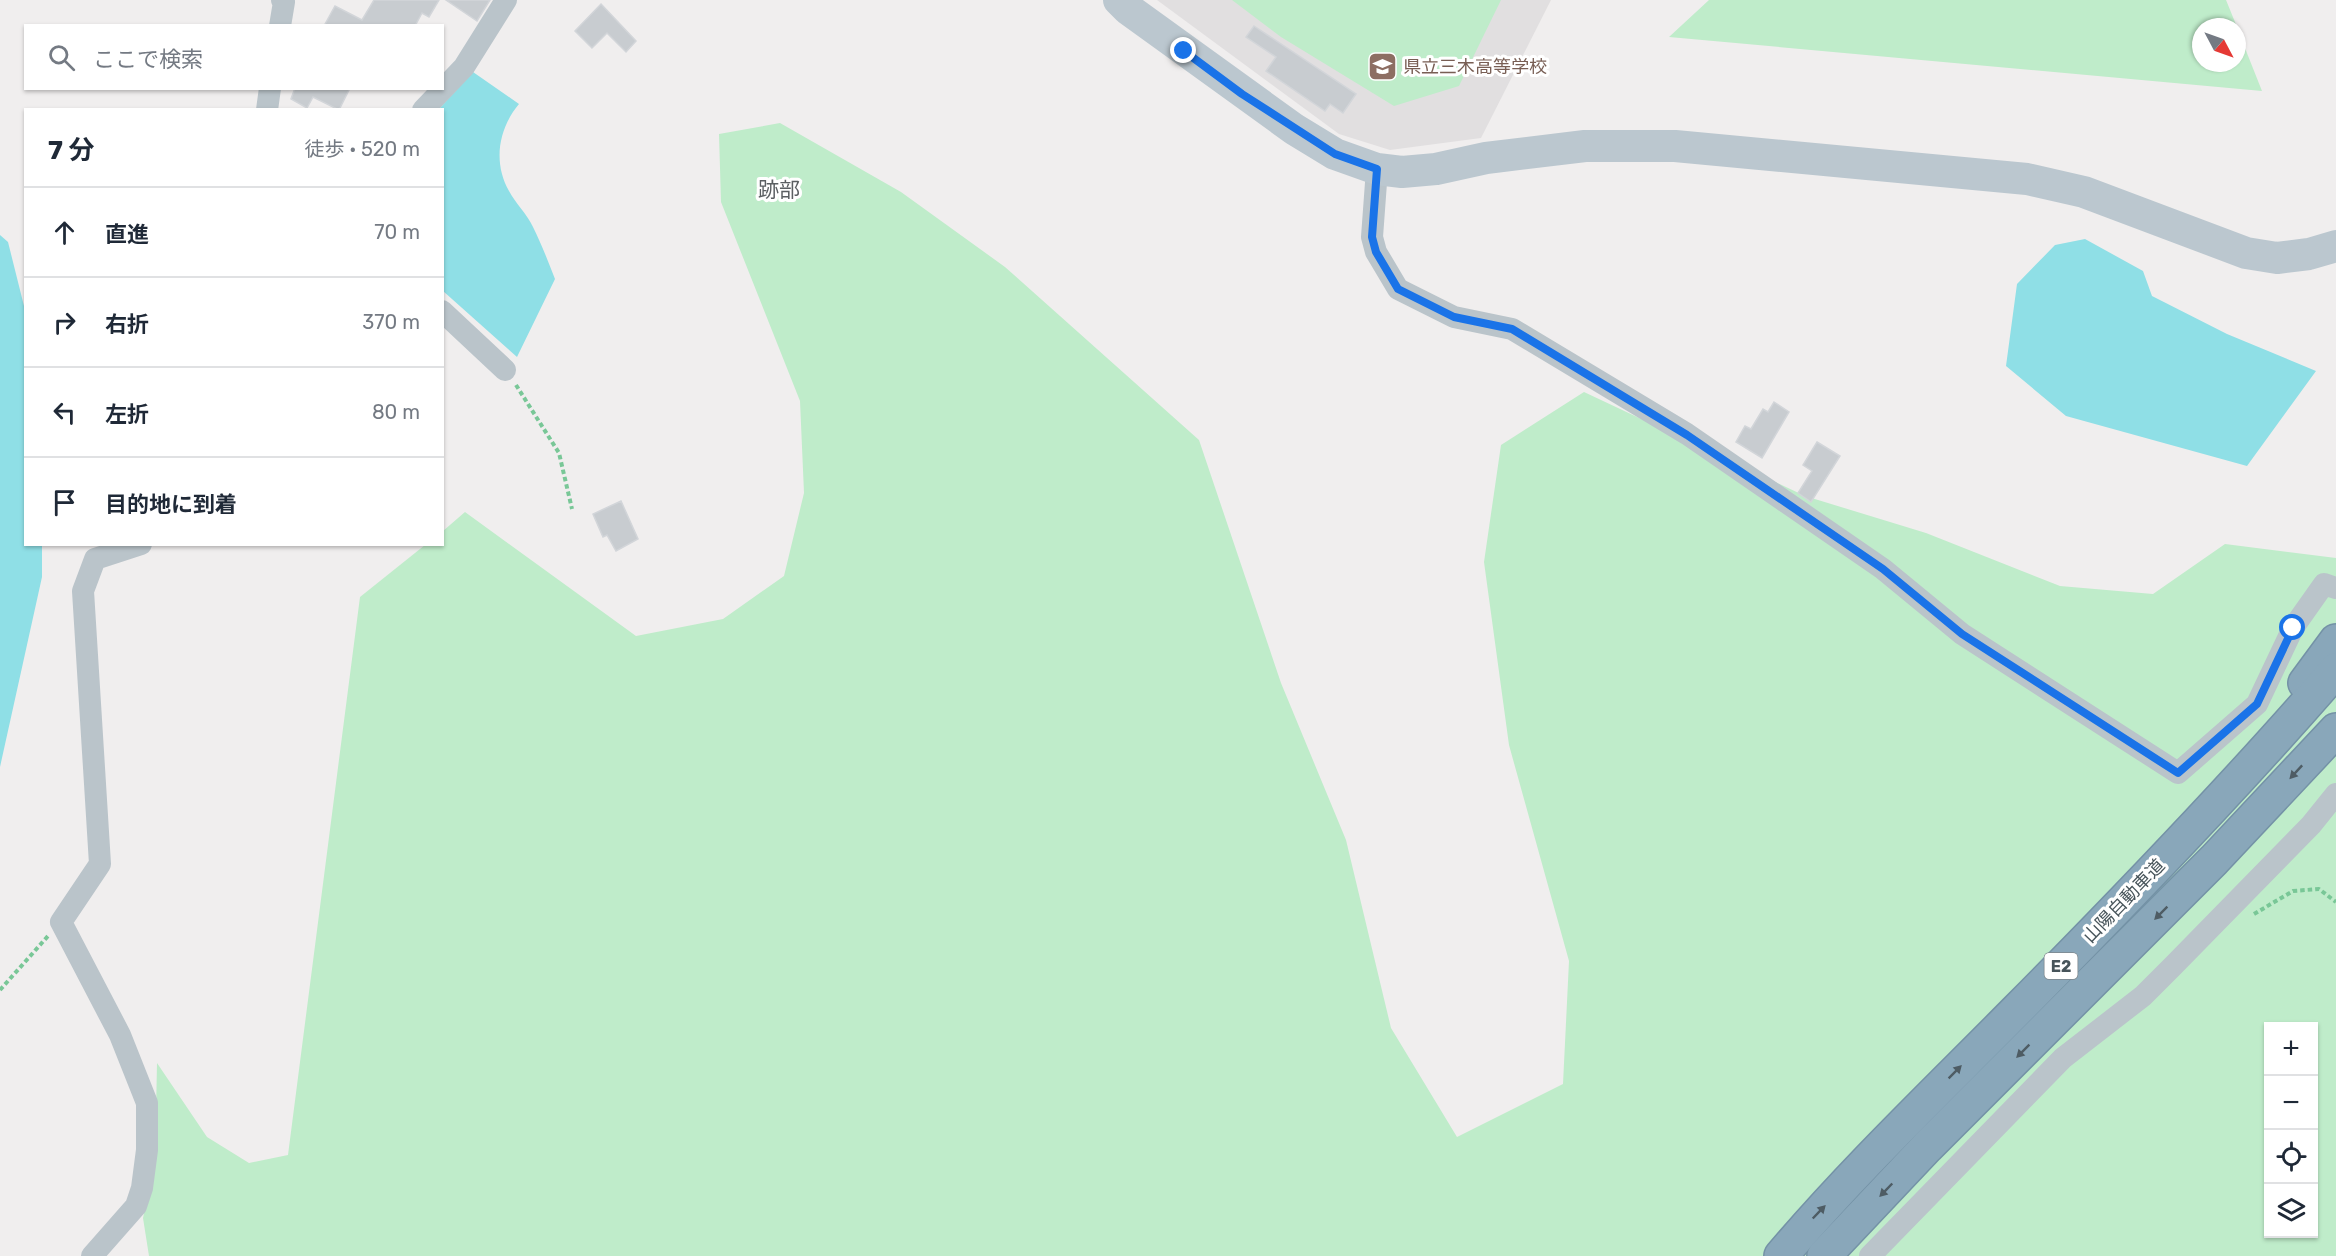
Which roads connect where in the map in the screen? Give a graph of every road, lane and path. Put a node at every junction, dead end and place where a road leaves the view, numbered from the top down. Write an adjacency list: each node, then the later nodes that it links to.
1 (282, 0): 4 (street)
2 (506, 0): 5 (street)
3 (1119, 0): 10 (street)
4 (280, 24)
5 (444, 88)
6 (270, 90): 8 (street)
7 (442, 90): 9 (street)
8 (267, 108)
9 (425, 108)
10 (1377, 169): 11 (street); 16 (street)
11 (2336, 246)
12 (444, 313): 13 (street)
13 (505, 370): 14 (path)
14 (572, 510)
15 (135, 546): 24 (street)
16 (2336, 588)
17 (2336, 641): 21 (highway)
18 (2336, 670): 21 (highway, 山陽自動車道 / E2)
19 (2336, 730): 28 (highway, 山陽自動車道 / E2, one-way to 28)
20 (2336, 794): 29 (street)
21 (2151, 874): 27 (highway, 山陽自動車道 / E2, one-way to 21)
22 (2336, 902): 23 (path)
23 (2244, 920)
24 (61, 922): 25 (path); 26 (street)
25 (0, 990)
26 (92, 1256)
27 (1780, 1256)
28 (1824, 1256)
29 (1870, 1256)

